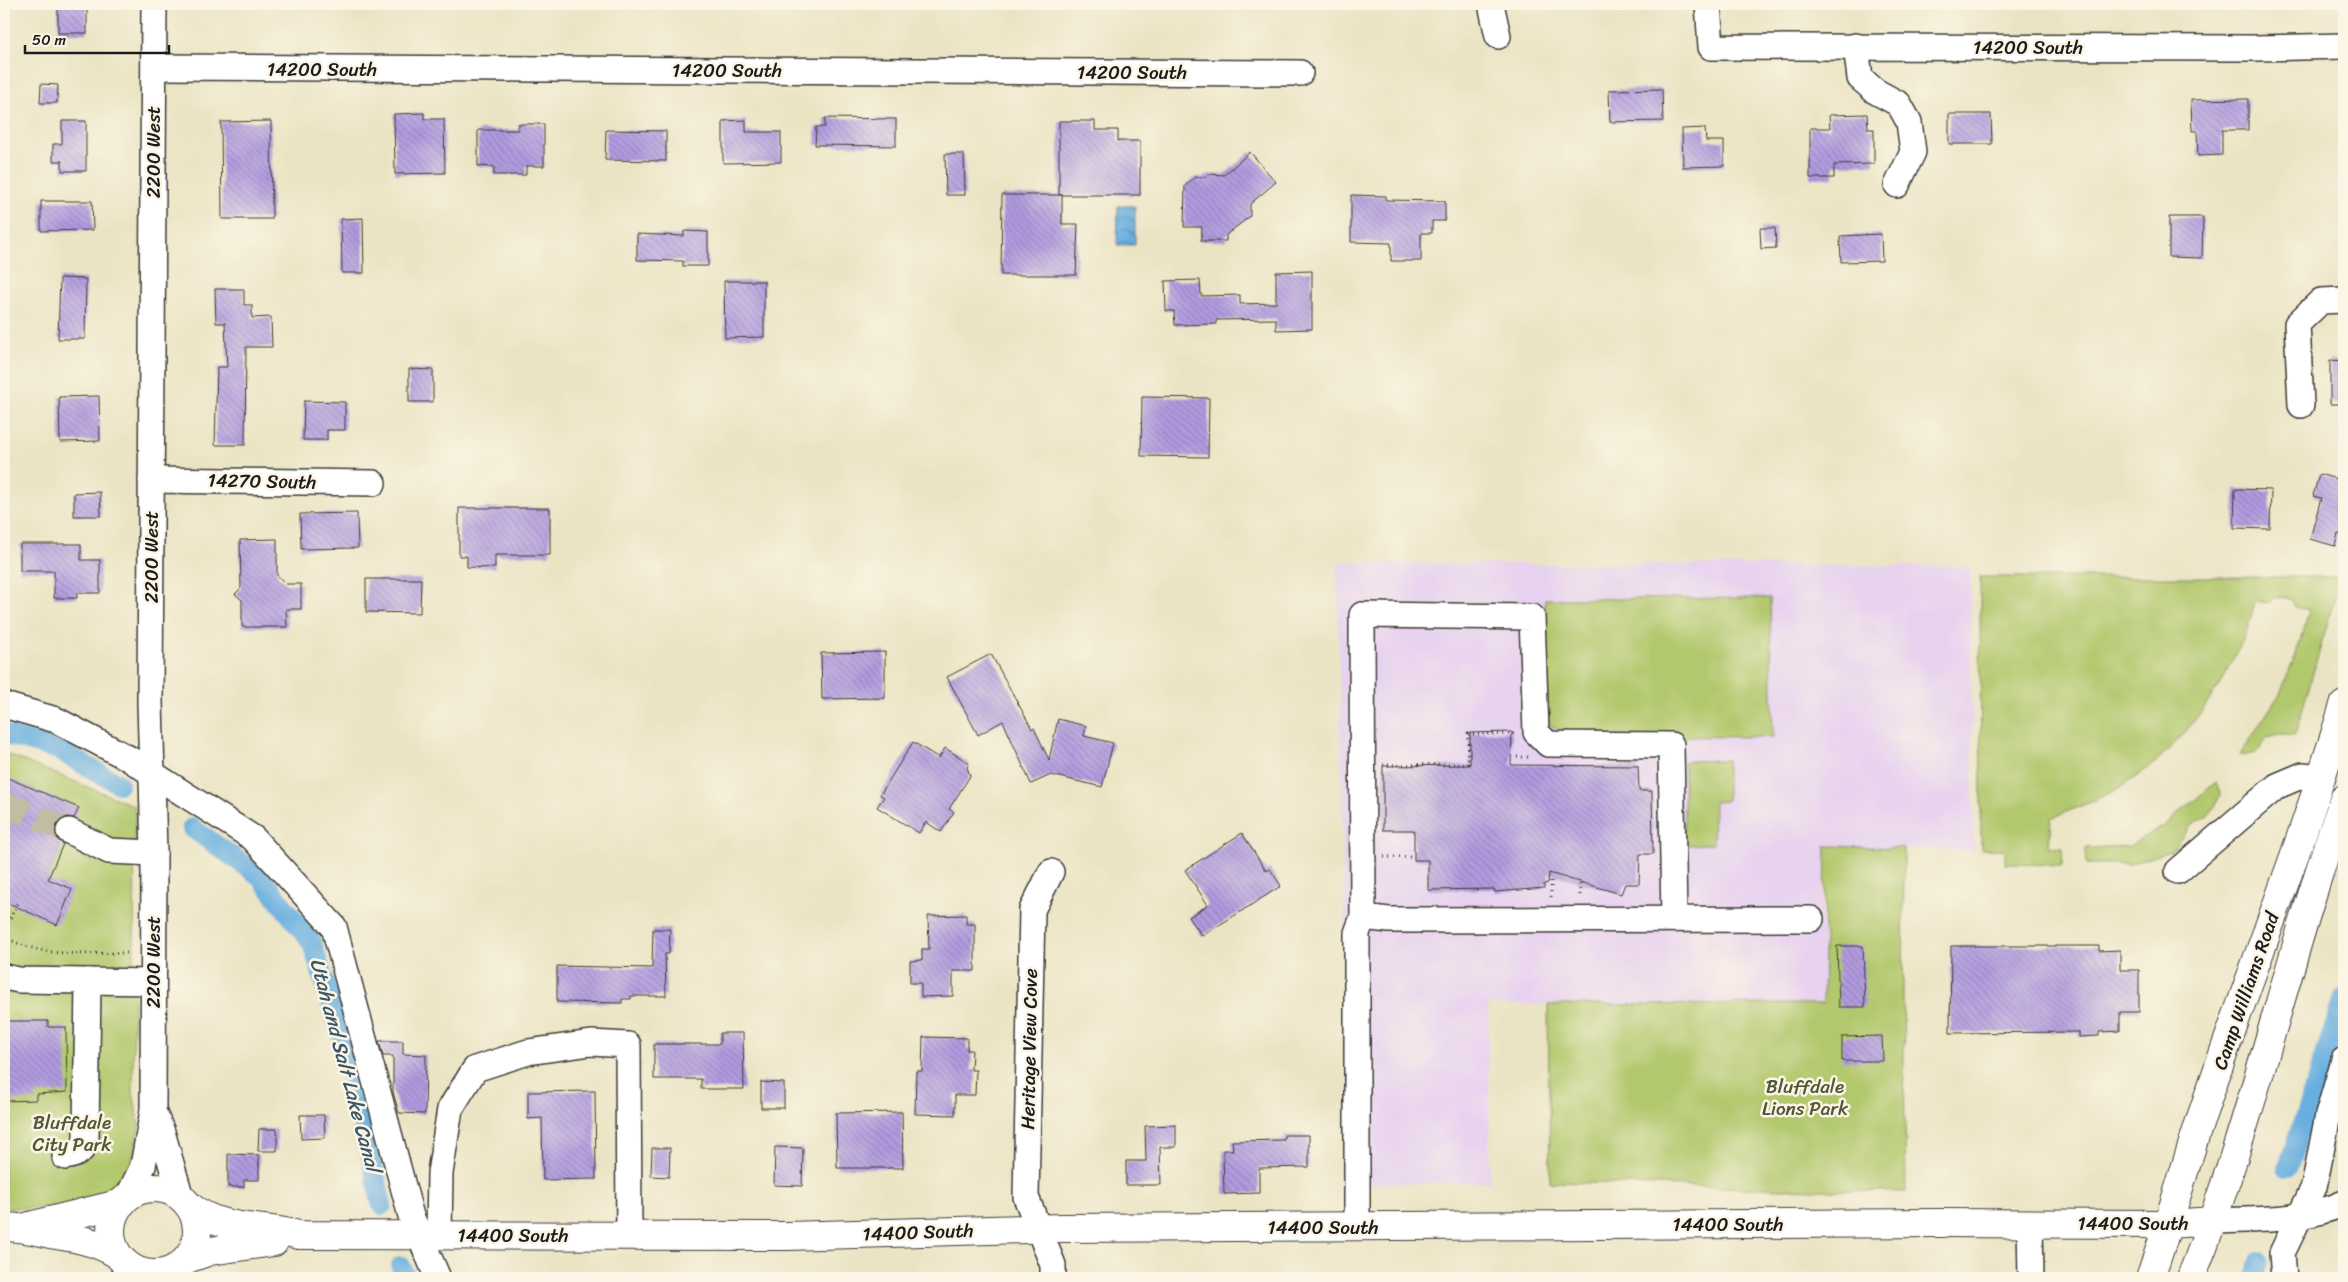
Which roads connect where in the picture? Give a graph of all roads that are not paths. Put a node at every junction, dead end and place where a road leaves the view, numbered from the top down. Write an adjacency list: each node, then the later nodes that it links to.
1 (154, 4): 7 (street, 2200 West)
2 (1491, 4): 4 (street)
3 (1708, 4): 5 (street, 14200 South)
4 (1498, 36)
5 (1856, 46): 6 (street, 14200 South); 9 (street)
6 (2344, 46)
7 (154, 67): 8 (street, 14200 South); 12 (street, 2200 West)
8 (1300, 72)
9 (1897, 185)
10 (2344, 300): 11 (street)
11 (2301, 405)
12 (151, 480): 13 (street, 14270 South); 16 (street, 2200 West)
13 (374, 483)
14 (4, 705): 16 (street)
15 (2344, 705): 17 (main road, Camp Williams Road)
16 (152, 773): 20 (street, 2200 West); 42 (street)
17 (2322, 777): 21 (street); 38 (main road, Camp Williams Road)
18 (2344, 799): 36 (main road, Camp Williams Road)
19 (69, 831): 20 (street)
20 (154, 852): 28 (street, 2200 West)
21 (2178, 871)
22 (1051, 872): 41 (street, Heritage View Cove)
23 (1363, 918): 24 (street); 24 (street); 39 (street)
24 (1674, 919): 25 (street)
25 (1811, 919)
26 (4, 977): 27 (street)
27 (88, 981): 28 (street); 31 (street)
28 (153, 982): 30 (street, 2200 West)
29 (2344, 1060): 35 (street)
30 (153, 1111): 32 (street, 2200 West); 33 (street, 2200 West)
31 (65, 1157)
32 (125, 1200): 33 (main road); 40 (main road); 45 (main road)
33 (185, 1202): 43 (main road, 14400 South); 46 (main road)
34 (2344, 1203): 35 (street, 14400 South)
35 (2300, 1217): 36 (street, 14400 South); 52 (street)
36 (2212, 1222): 38 (main road, 14400 South); 51 (main road, Camp Williams Road)
37 (2030, 1223): 38 (main road, 14400 South); 39 (main road, 14400 South); 49 (street)
38 (2169, 1224): 50 (main road, Camp Williams Road)
39 (1357, 1226): 41 (main road, 14400 South)
40 (14, 1227): 45 (main road)
41 (1039, 1228): 44 (main road, 14400 South); 48 (street, Heritage View Cove)
42 (429, 1234): 43 (main road, 14400 South); 44 (main road, 14400 South); 44 (street); 47 (street)
43 (300, 1235): 46 (main road, 14400 South)
44 (630, 1236)
45 (123, 1265): 46 (main road)
46 (178, 1268)
47 (438, 1278)
48 (1053, 1278)
49 (2031, 1278)
50 (2150, 1278)
51 (2191, 1278)
52 (2284, 1278)

